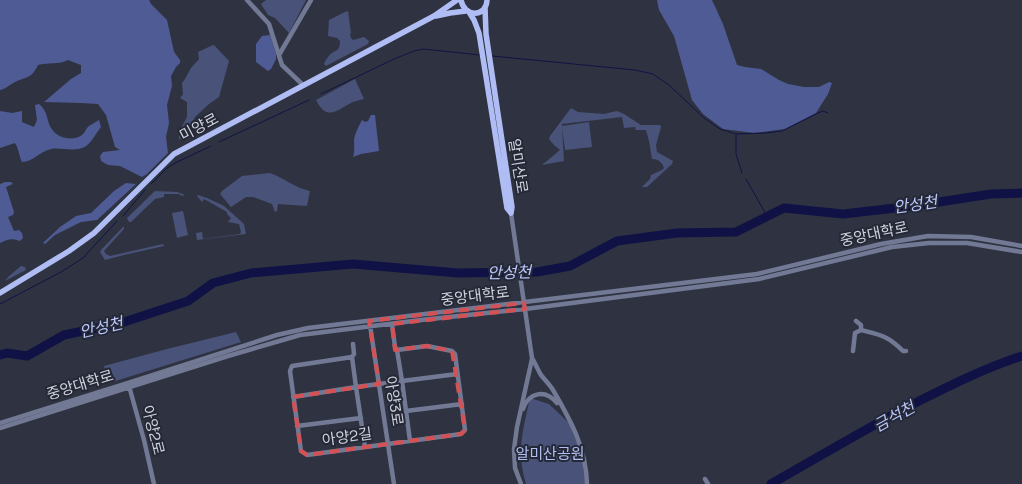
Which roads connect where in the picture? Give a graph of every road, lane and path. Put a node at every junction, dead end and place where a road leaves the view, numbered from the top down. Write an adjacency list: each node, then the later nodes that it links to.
1 (247, 0): 7 (street)
2 (311, 0): 7 (street)
3 (459, 0): 5 (main road, 알미산로); 6 (main road, 미양로)
4 (488, 3): 5 (main road, 미양로); 9 (main road, 알미산로)
5 (468, 12): 6 (main road, 미양로); 9 (main road, 알미산로)
6 (434, 16): 8 (main road, 미양로)
7 (279, 55): 8 (street)
8 (303, 85): 12 (main road, 미양로)
9 (511, 213): 13 (street)
10 (1022, 246): 13 (street, 중앙대학로)
11 (1022, 252): 14 (street, 중앙대학로)
12 (0, 293)
13 (524, 303): 14 (street); 16 (street, 중앙대학로)
14 (525, 310): 17 (street, 중앙대학로); 24 (street)
15 (856, 321): 18 (street)
16 (370, 324): 17 (street, 중앙대학로); 27 (street, 아양3로); 28 (street, 중앙대학로)
17 (392, 324): 20 (street)
18 (861, 330): 21 (street); 22 (street)
19 (353, 344): 23 (street)
20 (397, 350): 25 (street, 아양2길); 26 (street)
21 (854, 351)
22 (906, 351)
23 (352, 357): 29 (street); 30 (street, 아양2길)
24 (532, 358): 34 (street); 37 (street)
25 (457, 374): 26 (street); 31 (street, 아양2길)
26 (402, 381): 27 (street); 32 (street)
27 (379, 384): 29 (street); 40 (street, 아양3로)
28 (129, 385): 35 (street, 중앙대학로); 38 (street, 중앙대학로); 42 (street, 아양2로)
29 (356, 387): 30 (street); 33 (street)
30 (293, 396): 36 (street, 아양2길)
31 (462, 404): 32 (street); 39 (street, 아양2길)
32 (406, 411): 39 (street)
33 (361, 418): 36 (street); 41 (street)
34 (568, 418): 37 (street); 45 (street)
35 (0, 423)
36 (297, 426): 41 (street, 아양2길)
37 (517, 427): 44 (street)
38 (0, 428)
39 (410, 441): 40 (street, 아양2길)
40 (388, 444): 41 (street, 아양2길); 43 (street, 아양3로)
41 (365, 447)
42 (154, 484)
43 (394, 484)
44 (521, 484)
45 (587, 484)

